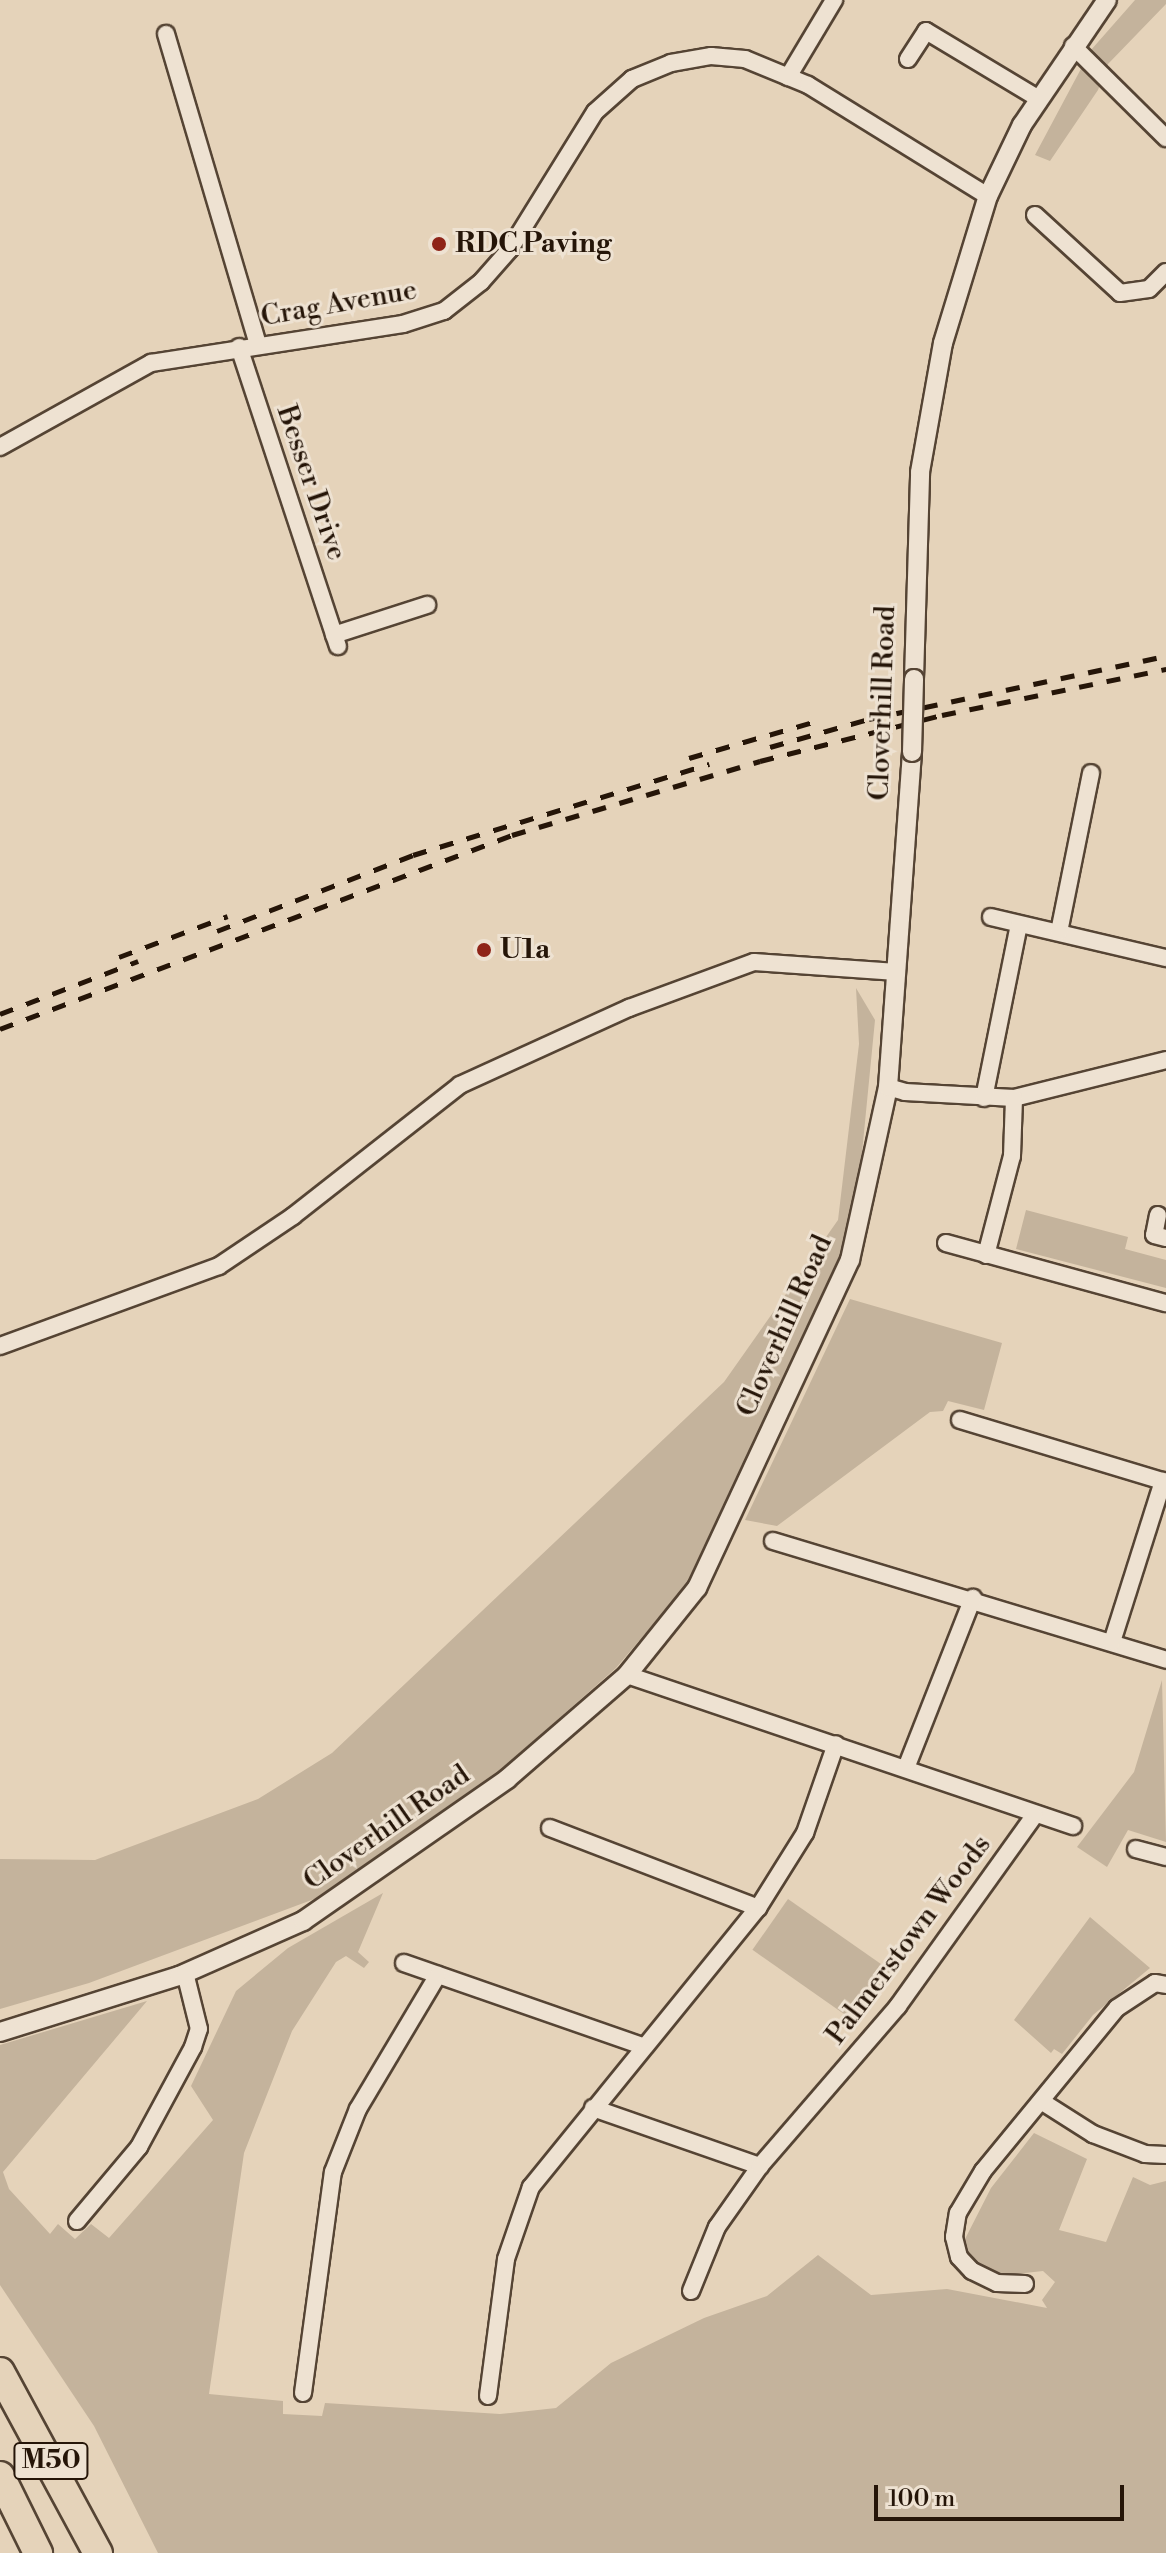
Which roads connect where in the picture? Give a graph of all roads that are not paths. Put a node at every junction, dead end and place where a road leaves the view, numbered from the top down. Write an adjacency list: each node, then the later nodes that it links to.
1 (834, 0): 6 (street)
2 (1107, 0): 4 (street, Cloverhill Road)
3 (166, 34): 12 (street)
4 (1073, 46): 7 (street, Cloverhill Road); 8 (street)
5 (908, 59): 7 (street)
6 (788, 77): 9 (street, Crag Avenue); 12 (street, Crag Avenue)
7 (1039, 99): 9 (street, Cloverhill Road)
8 (1166, 138)
9 (988, 196): 21 (street, Cloverhill Road, bridge)
10 (1035, 215): 11 (street)
11 (1166, 272)
12 (258, 344): 13 (street, Crag Avenue)
13 (239, 347): 14 (street, Crag Avenue); 15 (street, Besser Drive)
14 (0, 447)
15 (427, 605)
16 (1091, 773): 19 (street)
17 (991, 917): 18 (street)
18 (1019, 924): 19 (street); 24 (street)
19 (1059, 932): 20 (street)
20 (1166, 958)
21 (897, 972): 23 (street, Cloverhill Road); 31 (street)
22 (1166, 1060): 25 (street)
23 (888, 1087): 24 (street); 38 (street, Cloverhill Road)
24 (984, 1098): 25 (street)
25 (1014, 1098): 29 (street)
26 (1158, 1215): 27 (street)
27 (1166, 1238)
28 (946, 1243): 29 (street)
29 (986, 1255): 30 (street)
30 (1166, 1303)
31 (0, 1346)
32 (960, 1420): 33 (street)
33 (1165, 1481): 36 (street)
34 (773, 1541): 35 (street)
35 (973, 1598): 36 (street); 40 (street)
36 (1112, 1642): 37 (street)
37 (1166, 1660)
38 (627, 1675): 39 (street, Palmerstown Woods); 48 (street, Cloverhill Road)
39 (836, 1744): 40 (street, Palmerstown Woods); 46 (street)
40 (906, 1768): 41 (street, Palmerstown Woods)
41 (1034, 1816): 42 (street, Palmerstown Woods); 56 (street, Palmerstown Woods)
42 (1073, 1826)
43 (550, 1828): 46 (street)
44 (1136, 1849): 45 (street)
45 (1166, 1857)
46 (758, 1908): 52 (street)
47 (404, 1963): 49 (street)
48 (185, 1973): 51 (street, Cloverhill Road); 57 (street)
49 (438, 1975): 52 (street); 61 (street)
50 (1166, 1985): 53 (street)
51 (0, 2032)
52 (642, 2046): 54 (street)
53 (1041, 2101): 55 (street); 58 (street)
54 (593, 2108): 56 (street); 62 (street)
55 (1166, 2155)
56 (760, 2166): 59 (street, Palmerstown Woods)
57 (77, 2221)
58 (1025, 2284)
59 (691, 2291)
60 (0, 2372): 65 (highway, M50)
61 (303, 2393)
62 (488, 2396)
63 (0, 2476): 64 (highway, M50)
64 (38, 2553)
65 (98, 2553)

